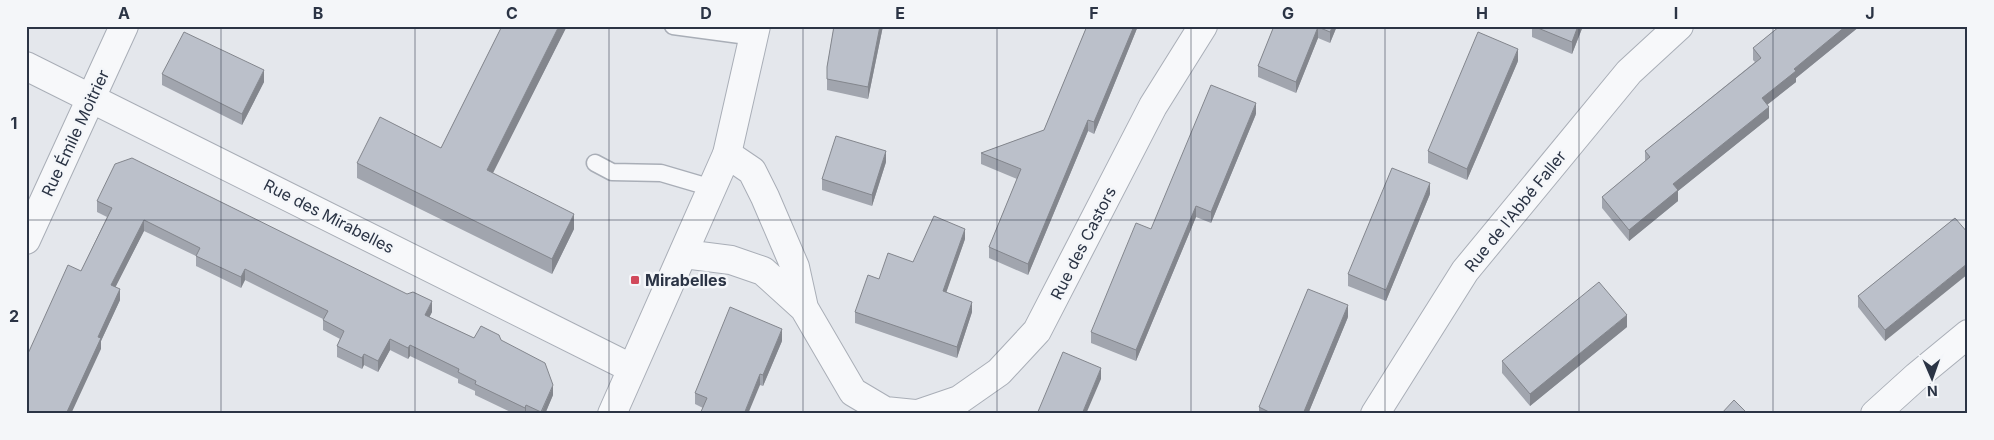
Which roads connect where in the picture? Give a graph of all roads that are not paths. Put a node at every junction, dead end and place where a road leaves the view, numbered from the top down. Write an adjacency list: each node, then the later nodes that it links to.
1 (124, 26): 7 (street, Rue Émile Moitrier)
2 (673, 26): 5 (lane)
3 (1202, 26): 17 (street, Rue des Castors)
4 (1679, 26): 18 (street, Rue de l'Abbé Faller)
5 (755, 32): 8 (street)
6 (26, 66): 7 (street, Rue des Mirabelles)
7 (91, 97): 11 (street, Rue Émile Moitrier); 15 (street, Rue des Mirabelles)
8 (726, 154): 10 (street); 13 (street, Rue des Castors)
9 (595, 163): 10 (lane)
10 (712, 188): 12 (street)
11 (26, 240)
12 (684, 254): 13 (street, Rue des Castors); 15 (street)
13 (804, 308): 17 (street, Rue des Castors)
14 (1968, 334): 19 (street)
15 (631, 368): 16 (street)
16 (612, 414)
17 (917, 414)
18 (1375, 414)
19 (1875, 414)

